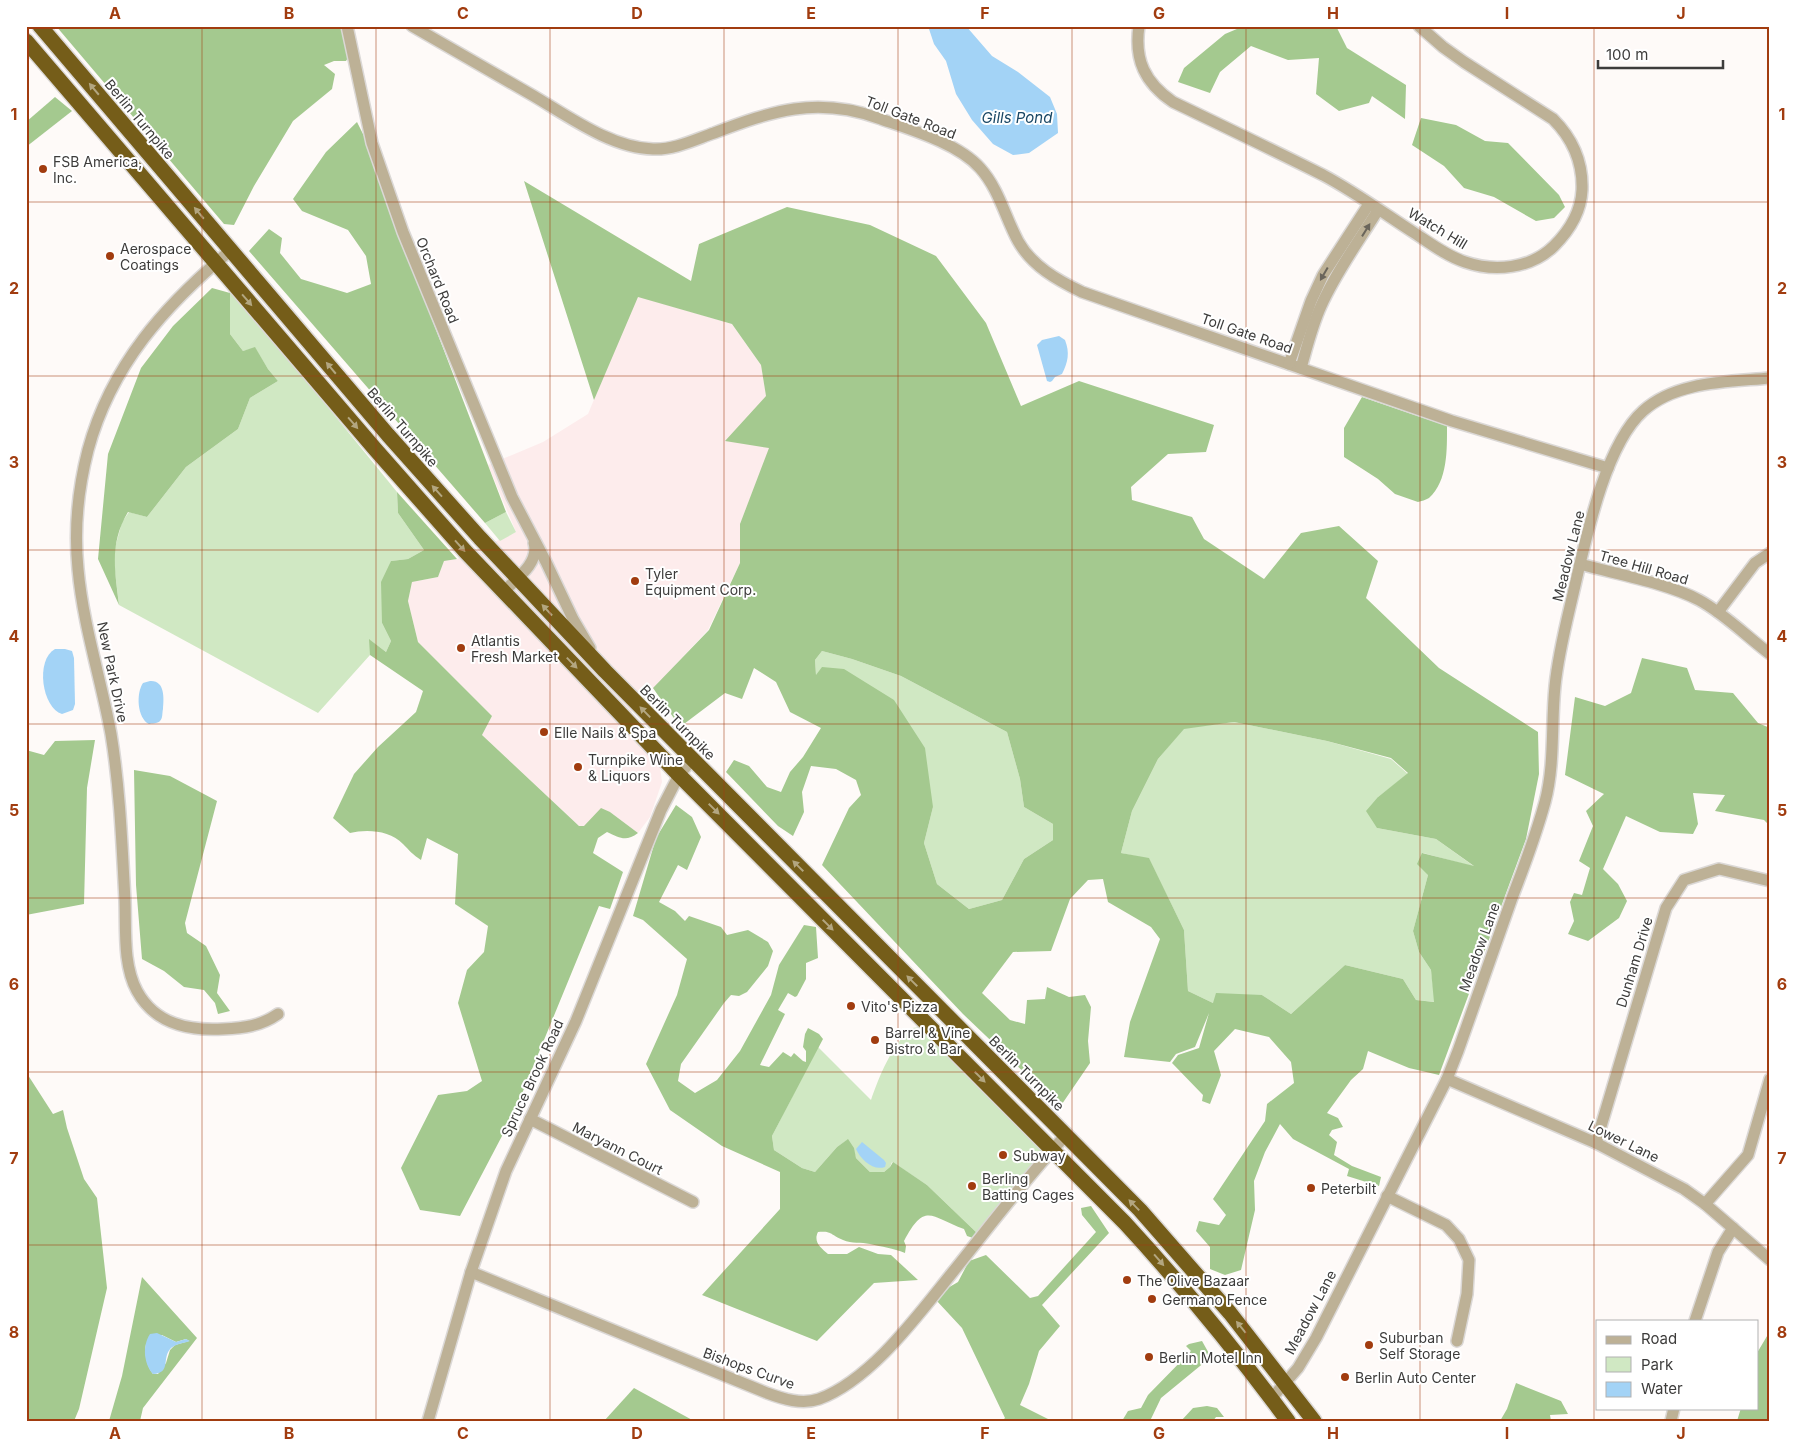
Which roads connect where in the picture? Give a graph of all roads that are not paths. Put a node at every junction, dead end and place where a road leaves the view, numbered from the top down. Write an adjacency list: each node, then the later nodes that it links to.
1 (40, 26): 8 (highway, Berlin Turnpike, one-way to 1)
2 (346, 26): 15 (street, Orchard Road)
3 (412, 26): 11 (street, Toll Gate Road)
4 (1139, 26): 7 (street, Watch Hill)
5 (1419, 26): 7 (street, Watch Hill)
6 (26, 41): 9 (highway)
7 (1374, 206): 10 (street)
8 (231, 250): 9 (street, New Park Drive); 18 (highway, Berlin Turnpike, one-way to 8)
9 (216, 263): 19 (highway, one-way to 19); 26 (street, New Park Drive)
10 (1306, 331): 11 (street); 12 (street)
11 (1289, 364): 12 (street, Toll Gate Road)
12 (1301, 368): 14 (street, Toll Gate Road)
13 (1770, 378): 14 (street, Meadow Lane)
14 (1608, 468): 17 (street, Meadow Lane)
15 (530, 535): 18 (street, Orchard Road); 22 (street, Orchard Road)
16 (1770, 553): 20 (street)
17 (1580, 564): 20 (street, Tree Hill Road); 27 (street, Meadow Lane)
18 (517, 578): 19 (street, Orchard Road); 22 (highway, Berlin Turnpike, one-way to 18)
19 (503, 592): 24 (highway, one-way to 24)
20 (1718, 612): 21 (street, Tree Hill Road)
21 (1770, 654)
22 (605, 671): 23 (highway, Berlin Turnpike, one-way to 22)
23 (692, 760): 24 (street, Spruce Brook Road); 30 (highway, Berlin Turnpike, one-way to 23)
24 (679, 775): 29 (street, Spruce Brook Road); 32 (highway, one-way to 32)
25 (1770, 881): 31 (street, Dunham Drive)
26 (278, 1014)
27 (1447, 1079): 31 (street, Lower Lane); 33 (street, Meadow Lane)
28 (1770, 1079): 35 (street)
29 (530, 1120): 34 (street, Maryann Court); 38 (street, Spruce Brook Road)
30 (1066, 1135): 32 (street, Bishops Curve); 41 (highway, Berlin Turnpike, one-way to 30)
31 (1596, 1143): 35 (street, Lower Lane)
32 (1052, 1150): 38 (street, Bishops Curve); 42 (highway, one-way to 42)
33 (1387, 1196): 40 (street); 41 (street, Meadow Lane)
34 (693, 1202)
35 (1706, 1204): 36 (street, Lower Lane)
36 (1734, 1228): 37 (street, Lower Lane); 39 (street)
37 (1770, 1260)
38 (471, 1272): 43 (street, Spruce Brook Road)
39 (1695, 1320)
40 (1458, 1340)
41 (1285, 1383): 42 (street, Meadow Lane); 45 (highway, Berlin Turnpike)
42 (1271, 1399): 44 (highway)
43 (428, 1421)
44 (1288, 1421)
45 (1314, 1421)

